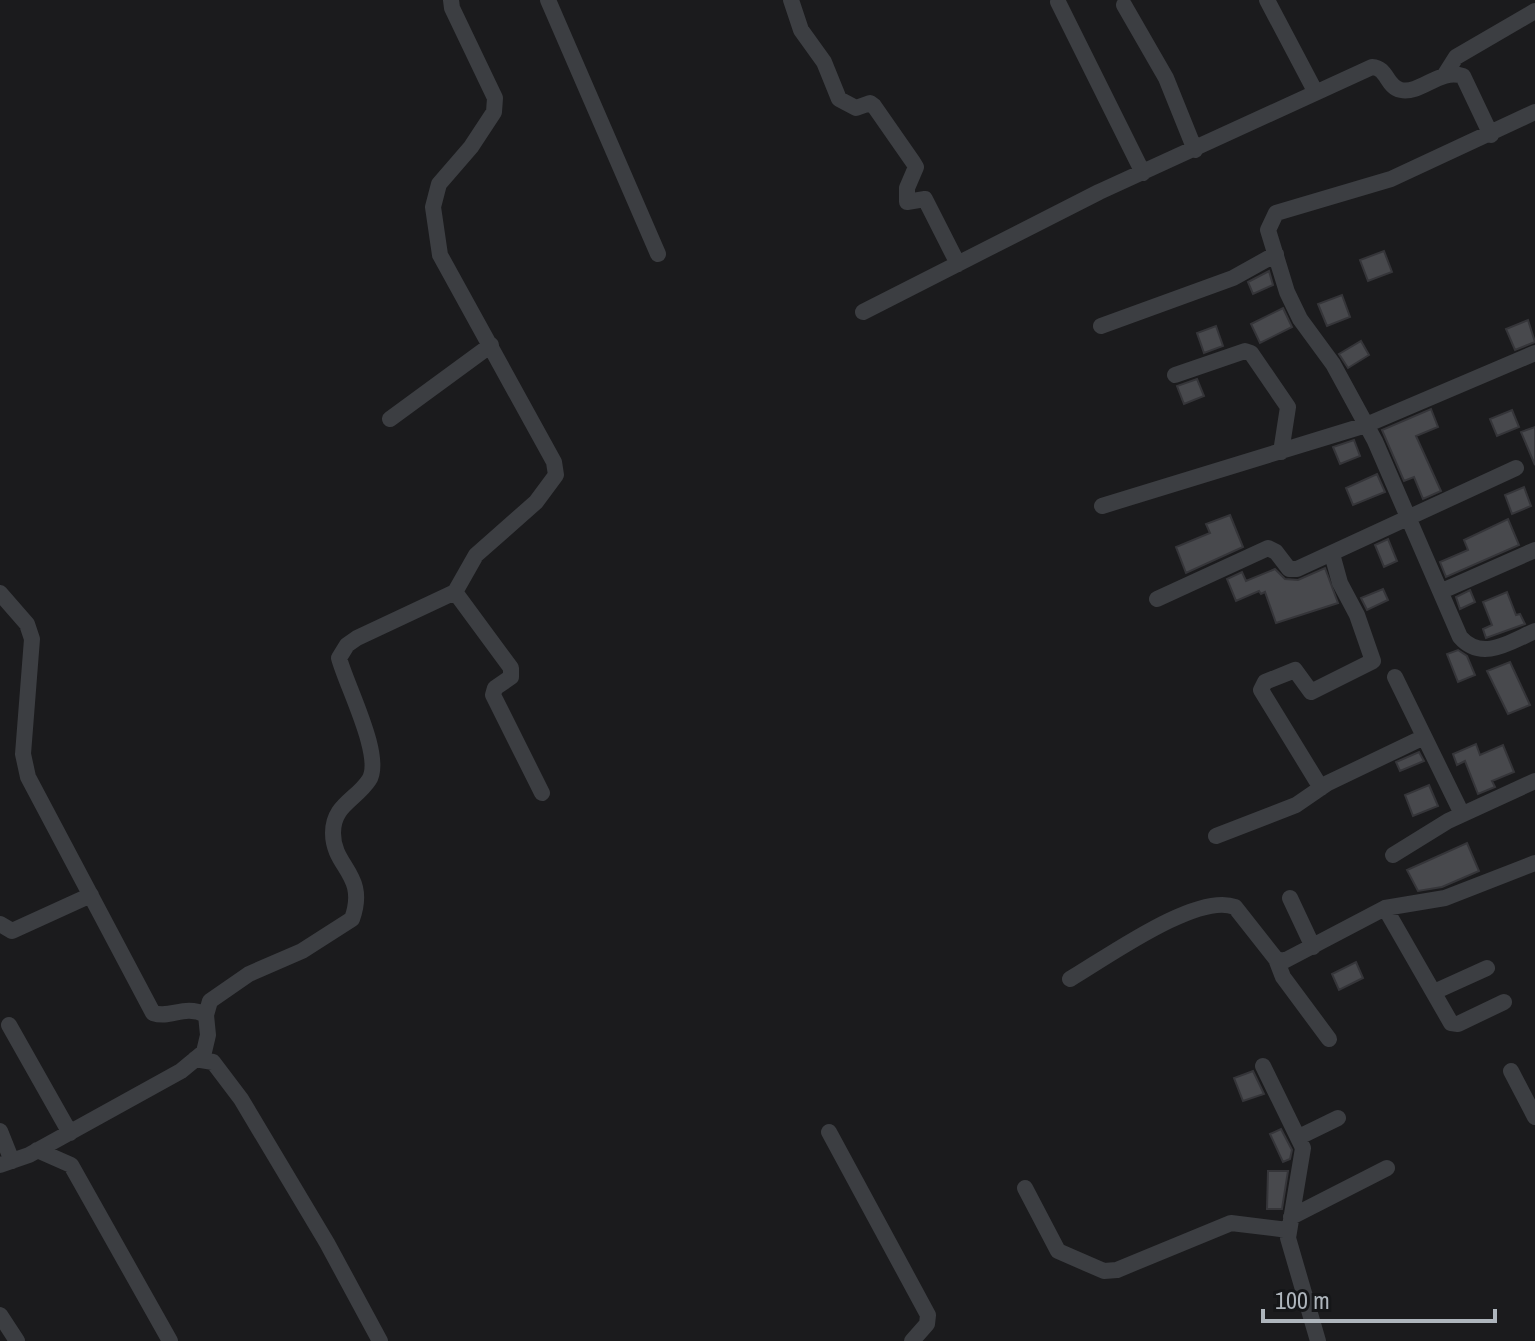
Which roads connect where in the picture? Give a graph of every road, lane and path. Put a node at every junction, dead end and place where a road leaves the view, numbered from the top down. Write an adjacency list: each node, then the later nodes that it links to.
1 (451, 0): 19 (street)
2 (548, 0): 14 (street)
3 (791, 0): 16 (street)
4 (1267, 0): 9 (street)
5 (1058, 2): 13 (street)
6 (1124, 5): 12 (street)
7 (1535, 11): 8 (street)
8 (1444, 76): 9 (street); 11 (street)
9 (1315, 91): 12 (street)
10 (1535, 112): 11 (street)
11 (1491, 135): 15 (street)
12 (1195, 150): 13 (street)
13 (1143, 173): 16 (street)
14 (658, 254)
15 (1276, 254): 18 (street); 23 (street)
16 (958, 264): 17 (street)
17 (863, 312)
18 (1101, 326)
19 (491, 345): 22 (street); 31 (street)
20 (1535, 353): 23 (street)
21 (1175, 375): 24 (street)
22 (390, 419)
23 (1366, 425): 24 (street); 27 (street)
24 (1281, 452): 26 (street)
25 (1516, 468): 27 (street)
26 (1102, 506)
27 (1410, 519): 29 (street); 30 (street)
28 (1535, 550): 30 (street)
29 (1332, 554): 33 (street); 38 (street)
30 (1442, 591): 34 (street)
31 (455, 592): 39 (street); 54 (street)
32 (0, 593): 44 (street)
33 (1157, 599)
34 (1535, 631)
35 (1395, 677): 36 (street)
36 (1424, 737): 38 (street); 40 (street)
37 (1535, 781): 40 (street)
38 (1321, 788): 41 (street)
39 (542, 793)
40 (1462, 814): 42 (street)
41 (1216, 836)
42 (1393, 855)
43 (1535, 863): 46 (street)
44 (91, 895): 47 (street); 54 (street)
45 (1290, 898): 48 (street)
46 (1385, 908): 48 (street); 52 (street)
47 (0, 924)
48 (1313, 947): 49 (street)
49 (1276, 959): 51 (street); 56 (street)
50 (1487, 968): 52 (street)
51 (1070, 979)
52 (1434, 992): 53 (street)
53 (1504, 1002)
54 (206, 1015): 57 (street)
55 (9, 1025): 64 (street)
56 (1329, 1039)
57 (195, 1059): 64 (street); 74 (street)
58 (1263, 1066): 65 (street)
59 (1511, 1071): 60 (street)
60 (1535, 1117)
61 (1338, 1118): 65 (street)
62 (0, 1131): 67 (street)
63 (829, 1132): 75 (street)
64 (70, 1133): 66 (street)
65 (1299, 1137): 70 (street)
66 (37, 1150): 67 (street); 73 (street)
67 (6, 1163)
68 (1387, 1168): 70 (street)
69 (1025, 1188): 70 (street)
70 (1290, 1223): 76 (street)
71 (0, 1315): 72 (street)
72 (17, 1341)
73 (169, 1341)
74 (380, 1341)
75 (912, 1341)
76 (1318, 1341)

